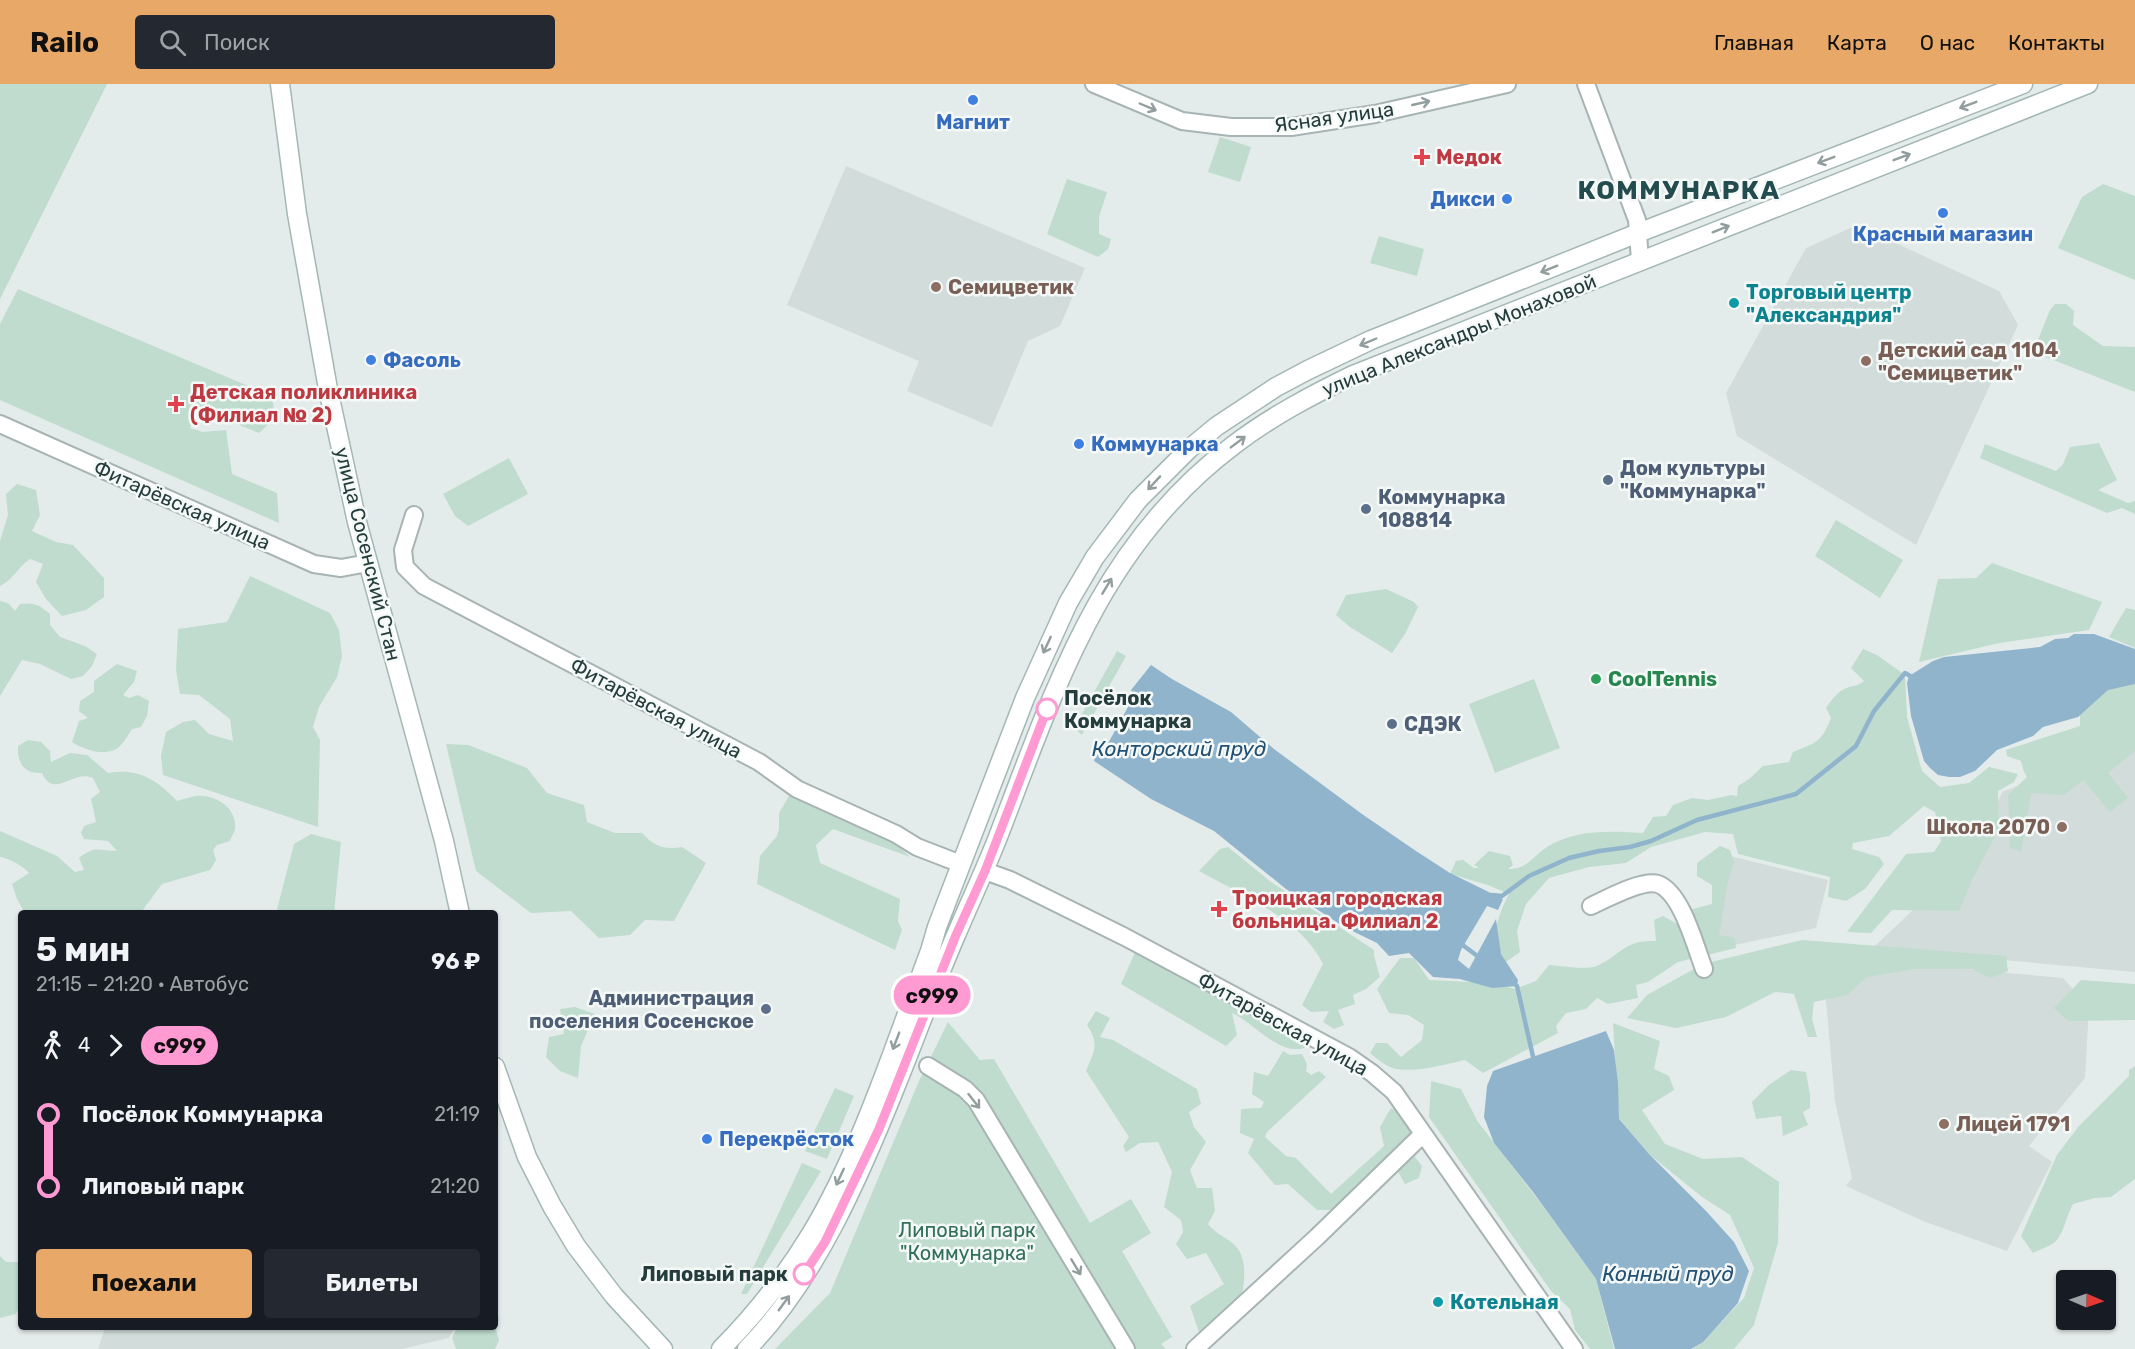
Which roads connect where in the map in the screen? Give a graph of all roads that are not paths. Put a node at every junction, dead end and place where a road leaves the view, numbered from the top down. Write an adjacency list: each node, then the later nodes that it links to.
1 (280, 84): 11 (main road, улица Сосенский Стан)
2 (1094, 84): 3 (street, Ясная улица, one-way to 3)
3 (1507, 84)
4 (1586, 84): 7 (street)
5 (2023, 84): 7 (main road, улица Александры Монаховой, one-way to 7)
6 (2088, 84): 8 (main road, улица Александры Монаховой, one-way to 6)
7 (1638, 233): 8 (street); 12 (main road, улица Александры Монаховой, one-way to 12)
8 (1640, 260): 13 (main road, улица Александры Монаховой, one-way to 8)
9 (0, 424): 11 (street, Фитарёвская улица)
10 (414, 514): 12 (street, Фитарёвская улица)
11 (368, 563): 15 (main road, улица Сосенский Стан)
12 (961, 864): 21 (main road, улица Александры Монаховой, one-way to 21)
13 (985, 871): 19 (street, Фитарёвская улица); 22 (main road, улица Александры Монаховой, one-way to 13)
14 (1591, 906): 16 (street)
15 (459, 910)
16 (1704, 969)
17 (928, 1066): 23 (street, one-way to 23)
18 (498, 1075): 20 (main road)
19 (1423, 1134): 24 (street); 25 (street, Фитарёвская улица)
20 (663, 1349)
21 (721, 1349)
22 (747, 1349)
23 (1126, 1349)
24 (1195, 1349)
25 (1574, 1349)

